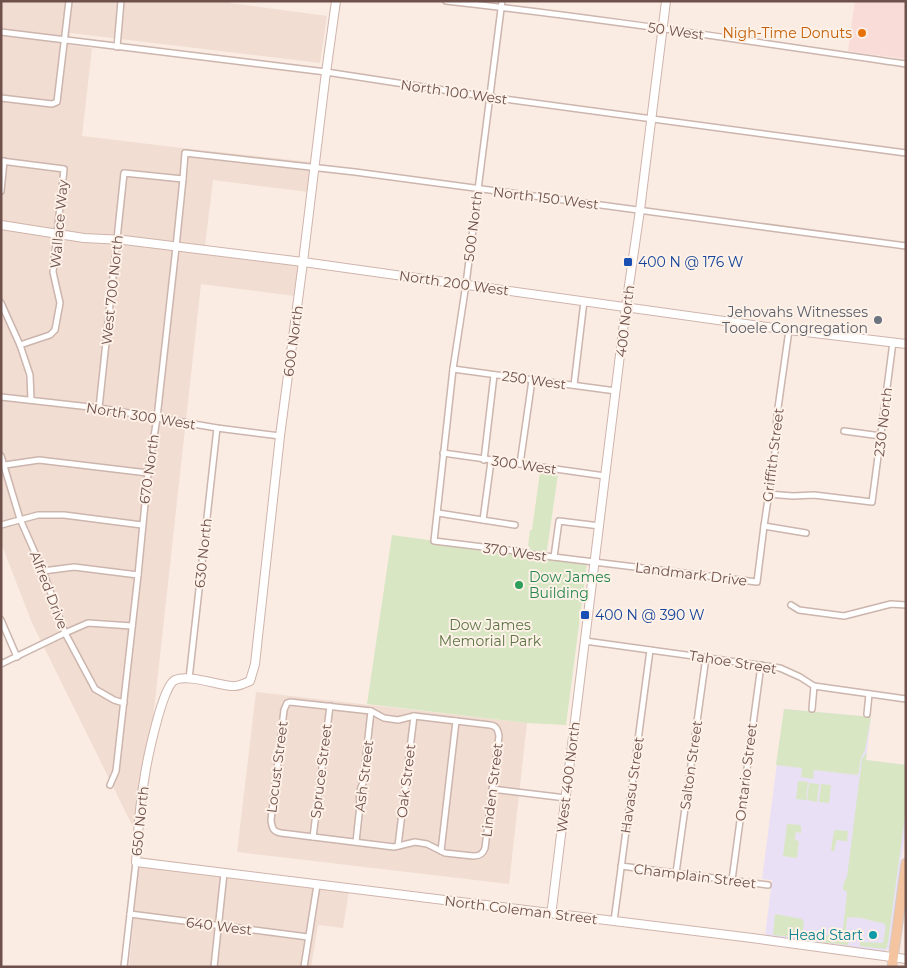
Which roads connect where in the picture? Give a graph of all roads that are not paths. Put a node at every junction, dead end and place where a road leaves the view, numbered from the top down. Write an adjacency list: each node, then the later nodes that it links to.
1 (69, 1): 9 (street)
2 (120, 1): 10 (street)
3 (336, 1): 12 (street, 600 North)
4 (446, 1): 6 (street, 50 West)
5 (666, 1): 7 (street, 400 North)
6 (502, 4): 7 (street, 50 West); 13 (street, 500 North)
7 (663, 29): 11 (street, 50 West); 15 (street, 400 North)
8 (1, 32): 9 (street, North 100 West)
9 (64, 41): 10 (street, North 100 West); 14 (street)
10 (116, 47): 12 (street, North 100 West)
11 (906, 64)
12 (326, 72): 13 (street, North 100 West); 19 (street, 600 North)
13 (489, 97): 15 (street, North 100 West); 21 (street, 500 North)
14 (1, 98)
15 (652, 119): 17 (street, North 100 West); 23 (street, 400 North)
16 (185, 153): 19 (street, North 150 West); 20 (street, 670 North)
17 (906, 153)
18 (3, 161): 22 (street); 25 (street, Wallace Way)
19 (314, 168): 21 (street, North 150 West); 29 (street, 600 North)
20 (184, 179): 26 (street, West 700 North); 27 (street, 670 North)
21 (477, 189): 23 (street, North 150 West); 30 (street, 500 North)
22 (1, 191)
23 (640, 210): 28 (street, North 150 West); 33 (street, 400 North)
24 (1, 225): 25 (street, North 200 West)
25 (57, 233): 26 (street, North 200 West); 37 (street, Wallace Way)
26 (118, 240): 27 (street, North 200 West); 45 (street, West 700 North)
27 (176, 246): 29 (street, North 200 West); 46 (street, 670 North)
28 (906, 246)
29 (303, 262): 30 (street, North 200 West); 49 (street, 600 North)
30 (466, 284): 31 (street, North 200 West); 38 (street, 500 North)
31 (584, 301): 33 (street, North 200 West); 41 (street)
32 (1, 303): 37 (street)
33 (626, 306): 34 (street, North 200 West); 42 (street, 400 North)
34 (789, 330): 35 (street, North 200 West); 59 (street, Griffith Street)
35 (893, 342): 36 (street, North 200 West); 50 (street, 230 North)
36 (906, 344)
37 (20, 345): 44 (street)
38 (453, 369): 39 (street, 250 West); 51 (street, 500 North)
39 (494, 375): 40 (street, 250 West); 53 (street)
40 (532, 380): 41 (street, 250 West); 55 (street)
41 (574, 385): 42 (street, 250 West)
42 (616, 391): 58 (street, 400 North)
43 (1, 397): 44 (street, North 300 West)
44 (31, 400): 45 (street, North 300 West)
45 (99, 408): 46 (street, North 300 West)
46 (156, 418): 47 (street, North 300 West); 57 (street, 670 North)
47 (217, 428): 49 (street, North 300 West); 86 (street, 630 North)
48 (844, 431): 50 (street)
49 (280, 436): 86 (street, 600 North)
50 (881, 436): 59 (street, 230 North)
51 (443, 453): 53 (street, 300 West); 60 (street, 500 North)
52 (1, 456): 56 (street, Alfred Drive)
53 (484, 460): 54 (street, 300 West)
54 (491, 461): 55 (street, 300 West); 62 (street)
55 (520, 464): 58 (street, 300 West)
56 (5, 465): 57 (street); 61 (street, Alfred Drive)
57 (148, 473): 64 (street, 670 North)
58 (605, 476): 66 (street, 400 North)
59 (768, 494): 67 (street, Griffith Street)
60 (438, 513): 62 (street); 69 (street, 500 North)
61 (20, 519): 63 (street); 64 (street); 72 (street, Alfred Drive)
62 (483, 520): 65 (street)
63 (1, 525)
64 (142, 525): 73 (street, 670 North)
65 (515, 525)
66 (600, 526): 70 (street); 71 (street, 400 North)
67 (764, 526): 68 (street); 74 (street, Griffith Street)
68 (806, 533)
69 (434, 541): 70 (street, 370 West)
70 (554, 557): 71 (street, 370 West)
71 (595, 562): 74 (street, Landmark Drive); 80 (street, 400 North)
72 (42, 571): 73 (street); 79 (street, Alfred Drive)
73 (138, 575): 78 (street, 670 North)
74 (757, 582)
75 (791, 604): 76 (street)
76 (906, 605)
77 (1, 620): 82 (street)
78 (132, 626): 79 (street); 90 (street, 670 North)
79 (65, 632): 82 (street); 90 (street, Alfred Drive)
80 (585, 641): 81 (street, Tahoe Street); 100 (street, West 400 North)
81 (650, 650): 83 (street, Tahoe Street); 107 (street, Havasu Street)
82 (17, 657): 84 (street)
83 (706, 657): 85 (street, Tahoe Street); 109 (street, Salton Street)
84 (1, 664)
85 (761, 665): 87 (street, Tahoe Street); 110 (street, Ontario Street)
86 (189, 679): 105 (street, 650 North)
87 (814, 686): 88 (street, Tahoe Street); 93 (street)
88 (869, 694): 89 (street, Tahoe Street); 95 (street)
89 (906, 699)
90 (124, 703): 98 (street, 670 North)
91 (287, 703): 92 (street, Linden Street); 101 (street, Locust Street)
92 (330, 706): 94 (street, Linden Street); 101 (street, Spruce Street)
93 (812, 709)
94 (371, 711): 96 (street, Linden Street); 102 (street, Ash Street)
95 (867, 714)
96 (414, 716): 97 (street, Linden Street); 103 (street, Oak Street)
97 (456, 721): 99 (street, Linden Street); 104 (street)
98 (110, 785)
99 (492, 789): 100 (street); 104 (street, Linden Street)
100 (566, 798): 113 (street, West 400 North)
101 (313, 837): 102 (street)
102 (356, 842): 103 (street)
103 (398, 846): 104 (street)
104 (441, 851)
105 (136, 862): 108 (street, North Coleman Street); 114 (street, 650 North)
106 (906, 863): 119 (main road)
107 (621, 866): 109 (street, Champlain Street); 115 (street, Havasu Street)
108 (224, 873): 111 (street, North Coleman Street); 116 (street)
109 (676, 873): 110 (street, Champlain Street)
110 (732, 880): 112 (street, Champlain Street)
111 (317, 884): 113 (street, North Coleman Street); 117 (street)
112 (768, 885)
113 (550, 913): 115 (street, North Coleman Street)
114 (130, 914): 116 (street, 640 West); 120 (street, 650 North)
115 (614, 921): 119 (street, North Coleman Street)
116 (218, 926): 117 (street, 640 West); 121 (street)
117 (308, 937): 122 (street)
118 (906, 959): 119 (street, North Coleman Street)
119 (893, 962)
120 (124, 967)
121 (214, 967)
122 (304, 967)

